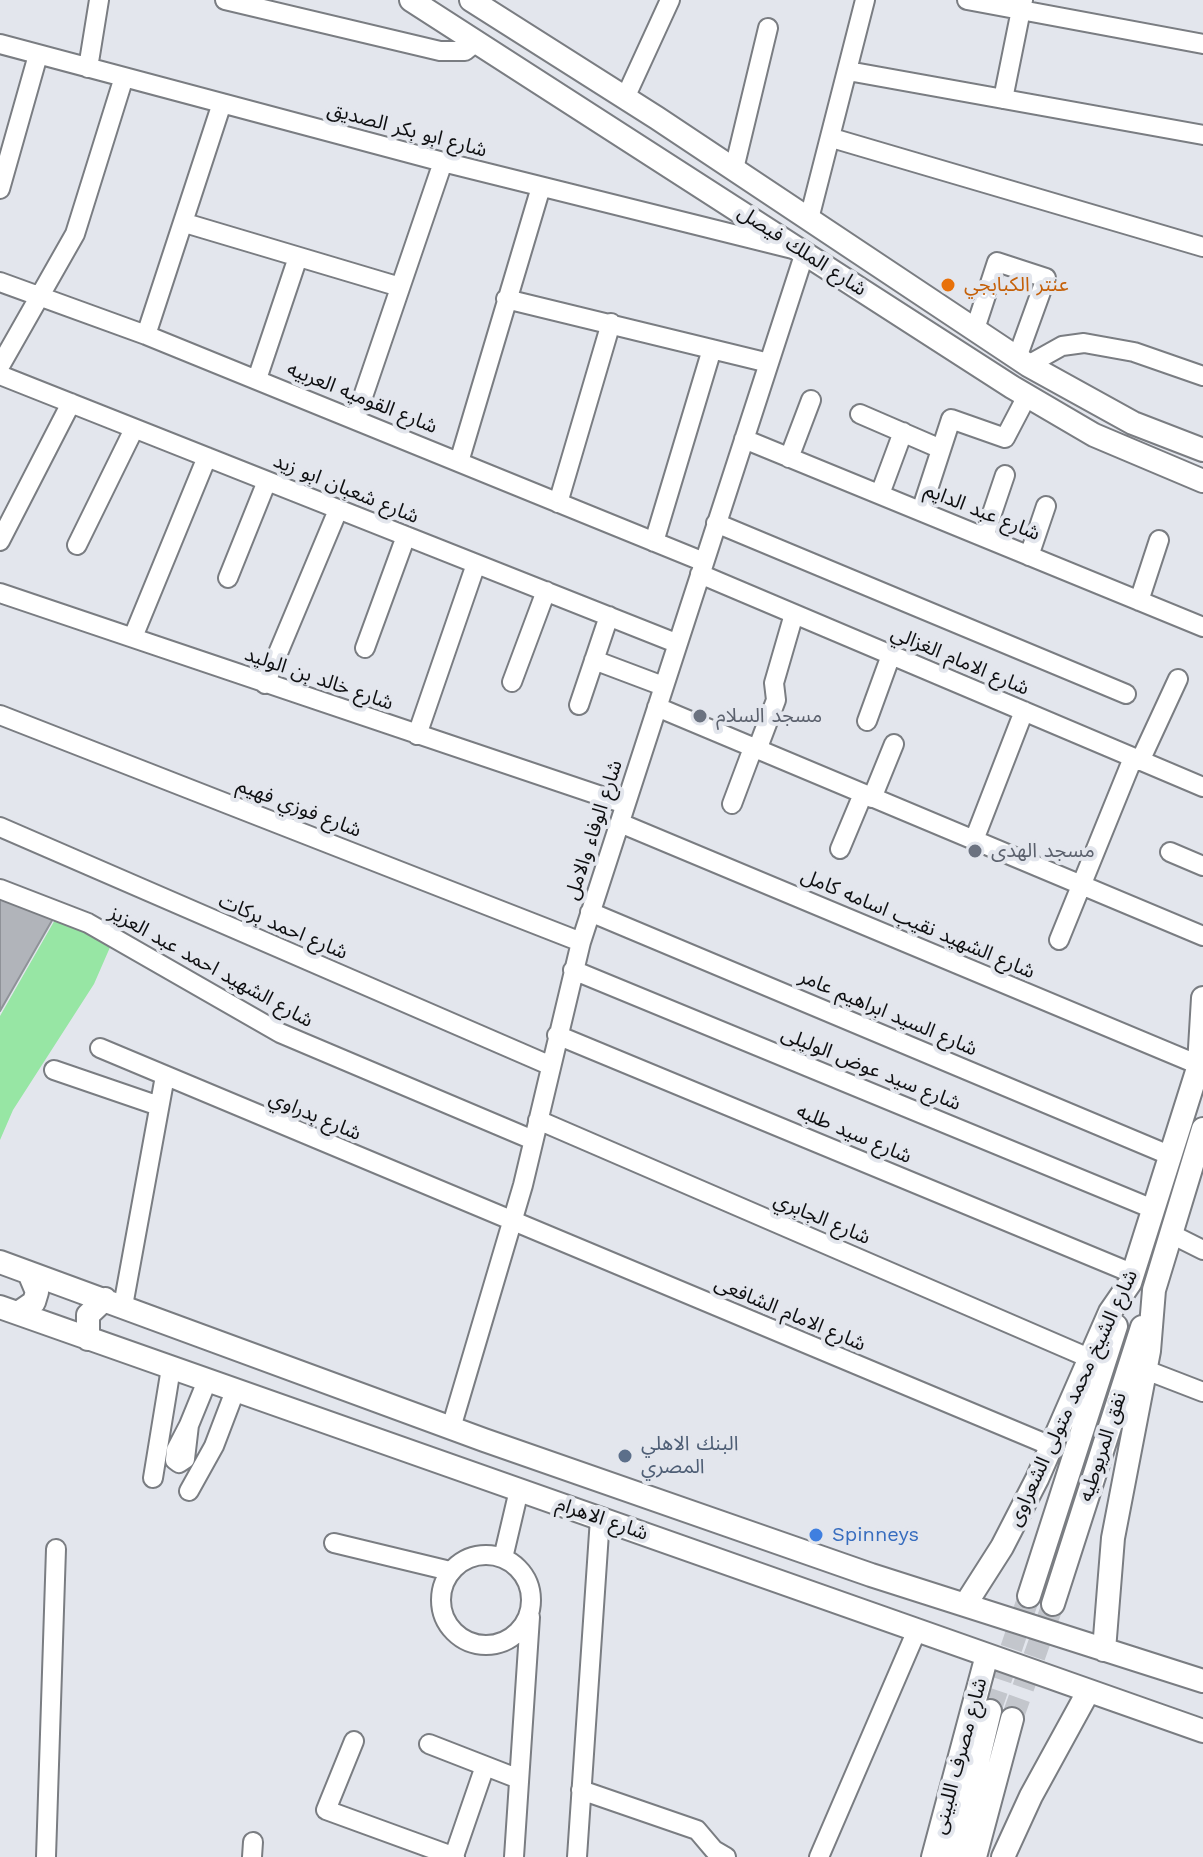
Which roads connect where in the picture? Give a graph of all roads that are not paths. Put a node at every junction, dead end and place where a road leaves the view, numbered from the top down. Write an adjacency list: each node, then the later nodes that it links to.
1 (99, 0): 15 (street)
2 (225, 0): 11 (street)
3 (471, 0): 9 (main road, شارع الملك فيصل)
4 (670, 0): 18 (street)
5 (865, 0): 16 (street)
6 (967, 0): 8 (street)
7 (423, 2): 11 (main road, شارع الملك فيصل)
8 (1022, 5): 13 (street); 19 (street)
9 (499, 17): 11 (main road); 18 (main road, شارع الملك فيصل)
10 (768, 28): 24 (street)
11 (476, 42): 30 (main road, شارع الملك فيصل)
12 (0, 44): 14 (street, شارع ابو بكر الصديق)
13 (1203, 44)
14 (38, 55): 15 (street, شارع ابو بكر الصديق); 26 (street)
15 (88, 68): 17 (street, شارع ابو بكر الصديق)
16 (848, 71): 19 (street); 22 (street)
17 (124, 77): 20 (street, شارع ابو بكر الصديق); 34 (street)
18 (625, 98): 24 (main road, شارع الملك فيصل)
19 (1003, 99): 21 (street)
20 (222, 103): 23 (street, شارع ابو بكر الصديق); 28 (street)
21 (1203, 135)
22 (832, 138): 27 (street); 29 (street)
23 (443, 162): 25 (street, شارع ابو بكر الصديق); 33 (street)
24 (734, 169): 27 (main road, شارع الملك فيصل)
25 (541, 187): 30 (street, شارع ابو بكر الصديق); 35 (street)
26 (0, 189)
27 (809, 219): 37 (main road, شارع الملك فيصل)
28 (185, 223): 31 (street); 38 (street)
29 (1203, 247)
30 (805, 252): 41 (street, شارع الوفاء والامل); 46 (main road, شارع الملك فيصل)
31 (298, 257): 33 (street); 45 (street)
32 (0, 282): 34 (street, شارع القوميه العربيه)
33 (400, 287): 50 (street)
34 (40, 295): 38 (street, شارع القوميه العربيه); 42 (street)
35 (506, 299): 36 (street); 58 (street)
36 (611, 323): 39 (street); 63 (street)
37 (975, 329): 40 (main road, شارع الملك فيصل); 40 (street)
38 (146, 335): 45 (street, شارع القوميه العربيه)
39 (712, 349): 41 (street); 72 (street)
40 (1022, 361): 44 (street); 55 (main road, شارع الملك فيصل)
41 (769, 363): 53 (street, شارع الوفاء والامل)
42 (0, 366)
43 (0, 375): 48 (street, شارع شعبان ابو زيد)
44 (1203, 376)
45 (257, 379): 50 (street, شارع القوميه العربيه)
46 (1027, 396): 54 (street); 61 (main road, شارع الملك فيصل)
47 (811, 400): 57 (street)
48 (71, 403): 51 (street, شارع شعبان ابو زيد); 71 (street)
49 (860, 414): 52 (street)
50 (355, 420): 58 (street, شارع القوميه العربيه)
51 (134, 429): 56 (street, شارع شعبان ابو زيد); 73 (street)
52 (903, 432): 54 (street); 62 (street)
53 (744, 439): 57 (street, شارع عبد الدايم); 67 (street, شارع الوفاء والامل)
54 (941, 449): 66 (street)
55 (1203, 450)
56 (207, 457): 60 (street, شارع شعبان ابو زيد); 84 (street)
57 (789, 458): 62 (street, شارع عبد الدايم)
58 (459, 462): 63 (street, شارع القوميه العربيه)
59 (1005, 475): 69 (street)
60 (267, 481): 65 (street, شارع شعبان ابو زيد); 77 (street)
61 (1203, 481)
62 (880, 494): 66 (street, شارع عبد الدايم)
63 (558, 503): 72 (street, شارع القوميه العربيه)
64 (1046, 506): 74 (street)
65 (338, 510): 68 (street, شارع شعبان ابو زيد); 91 (street)
66 (921, 511): 69 (street, شارع عبد الدايم)
67 (716, 523): 76 (street, شارع الوفاء والامل); 93 (street)
68 (406, 536): 75 (street, شارع شعبان ابو زيد); 86 (street)
69 (984, 537): 74 (street, شارع عبد الدايم)
70 (1159, 540): 80 (street)
71 (0, 541)
72 (654, 542): 76 (street, شارع القوميه العربيه)
73 (77, 545)
74 (1029, 556): 80 (street, شارع عبد الدايم)
75 (476, 564): 78 (street, شارع شعبان ابو زيد); 99 (street)
76 (702, 568): 81 (street, شارع الامام الغزالي); 85 (street, شارع الوفاء والامل)
77 (228, 578)
78 (546, 591): 82 (street, شارع شعبان ابو زيد); 90 (street)
79 (0, 593): 84 (street, شارع خالد بن الوليد)
80 (1139, 601): 83 (street, شارع عبد الدايم)
81 (794, 614): 87 (street, شارع الامام الغزالي); 101 (street)
82 (609, 616): 85 (street, شارع شعبان ابو زيد); 88 (street)
83 (1203, 627)
84 (133, 637): 91 (street, شارع خالد بن الوليد)
85 (676, 643): 92 (street, شارع الوفاء والامل)
86 (365, 648)
87 (891, 655): 96 (street, شارع الامام الغزالي); 98 (street)
88 (594, 660): 92 (street); 94 (street)
89 (1178, 679): 102 (street)
90 (512, 682)
91 (265, 684): 99 (street, شارع خالد بن الوليد)
92 (663, 686): 95 (street, شارع الوفاء والامل)
93 (1126, 694)
94 (579, 705)
95 (657, 707): 101 (street); 105 (street, شارع الوفاء والامل)
96 (1024, 711): 102 (street, شارع الامام الغزالي); 109 (street)
97 (0, 715): 118 (street, شارع فوزي فهيم)
98 (867, 721)
99 (417, 735): 105 (street, شارع خالد بن الوليد)
100 (894, 744): 104 (street)
101 (755, 749): 104 (street); 106 (street)
102 (1136, 759): 103 (street, شارع الامام الغزالي); 113 (street)
103 (1203, 787)
104 (867, 796): 109 (street); 110 (street)
105 (625, 804): 107 (street, شارع الوفاء والامل)
106 (732, 804)
107 (620, 823): 115 (street, شارع الوفاء والامل); 123 (street, شارع الشهيد نقيب اسامه كامل)
108 (0, 827): 124 (street, شارع احمد بركات)
109 (974, 840): 113 (street)
110 (840, 849)
111 (1170, 852): 112 (street)
112 (1203, 866)
113 (1080, 884): 116 (street); 117 (street)
114 (0, 889): 130 (street, شارع الشهيد احمد عبد العزيز)
115 (590, 912): 118 (street, شارع الوفاء والامل); 131 (street, شارع السيد ابراهيم عامر)
116 (1203, 936)
117 (1059, 940)
118 (581, 942): 119 (street, شارع الوفاء والامل)
119 (573, 970): 121 (street, شارع الوفاء والامل); 132 (street, شارع سيد عوض الوليلى)
120 (1203, 998): 123 (main road, شارع الشيخ محمد متولى الشعراوى)
121 (557, 1035): 124 (street, شارع الوفاء والامل); 138 (street, شارع سيد طلبه)
122 (100, 1048): 126 (street, شارع بدراوي)
123 (1201, 1056): 131 (main road, شارع الشيخ محمد متولى الشعراوى)
124 (549, 1065): 128 (street, شارع الوفاء والامل)
125 (54, 1070): 127 (street)
126 (165, 1076): 127 (street); 133 (street, شارع بدراوي)
127 (159, 1106): 140 (street)
128 (538, 1120): 130 (street, شارع الوفاء والامل); 143 (street, شارع الجابري)
129 (1203, 1129): 134 (main road, شارع الشيخ محمد متولى الشعراوى)
130 (533, 1140): 133 (street, شارع الوفاء والامل)
131 (1169, 1155): 132 (main road, شارع الشيخ محمد متولى الشعراوى)
132 (1153, 1209): 138 (main road, شارع الشيخ محمد متولى الشعراوى)
133 (513, 1224): 151 (street, شارع الوفاء والامل); 153 (street, شارع الامام الشافعى)
134 (1171, 1234): 135 (street); 139 (main road, شارع الشيخ محمد متولى الشعراوى)
135 (1203, 1250)
136 (0, 1262): 137 (main road, شارع الاهرام)
137 (29, 1273): 140 (main road, شارع الاهرام); 141 (main road)
138 (1132, 1279): 143 (main road, شارع الشيخ محمد متولى الشعراوى); 162 (main road, نفق المريوطيه)
139 (1154, 1290): 145 (main road, شارع الشيخ محمد متولى الشعراوى); 163 (main road, نفق المريوطيه)
140 (114, 1302): 142 (main road); 151 (main road, شارع الاهرام)
141 (9, 1310): 142 (main road, شارع الاهرام)
142 (88, 1339): 144 (main road, شارع الاهرام)
143 (1089, 1358): 153 (main road, شارع الشيخ محمد متولى الشعراوى)
144 (171, 1368): 146 (main road, شارع الاهرام); 149 (street)
145 (1146, 1370): 148 (street); 167 (main road, شارع الشيخ محمد متولى الشعراوى)
146 (207, 1381): 147 (main road, شارع الاهرام); 150 (street)
147 (235, 1391): 152 (street); 155 (main road, شارع الاهرام)
148 (1203, 1392)
149 (161, 1415): 150 (street); 154 (street)
150 (189, 1425): 152 (street)
151 (451, 1428): 164 (main road, شارع الاهرام)
152 (218, 1434): 156 (street)
153 (1051, 1446): 164 (main road, شارع الشيخ محمد متولى الشعراوى)
154 (153, 1478)
155 (519, 1490): 157 (main road, شارع الاهرام); 160 (street)
156 (189, 1491)
157 (600, 1518): 166 (main road, شارع الاهرام); 178 (street)
158 (334, 1543): 161 (street)
159 (56, 1549): 179 (street)
160 (503, 1558): 161 (street); 165 (street)
161 (450, 1571): 165 (street)
162 (1029, 1596)
163 (1053, 1604)
164 (965, 1605): 167 (main road, شارع الاهرام)
165 (530, 1610): 177 (street)
166 (917, 1630): 168 (main road, شارع الاهرام); 184 (street)
167 (1104, 1650): 169 (main road, شارع الاهرام)
168 (987, 1655): 170 (main road, شارع الاهرام); 185 (main road, شارع مصرف اللبينى)
169 (1203, 1681)
170 (1088, 1692): 173 (main road, شارع الاهرام); 188 (main road)
171 (990, 1711): 186 (main road)
172 (1012, 1719): 187 (main road)
173 (1203, 1731)
174 (354, 1741): 180 (street)
175 (429, 1744): 176 (street)
176 (485, 1766): 177 (street); 180 (street)
177 (519, 1779): 181 (street)
178 (581, 1790): 182 (street); 183 (street)
179 (46, 1857)
180 (454, 1857)
181 (514, 1857)
182 (577, 1857)
183 (726, 1857)
184 (819, 1857)
185 (933, 1857)
186 (955, 1857)
187 (975, 1857)
188 (1003, 1857)

